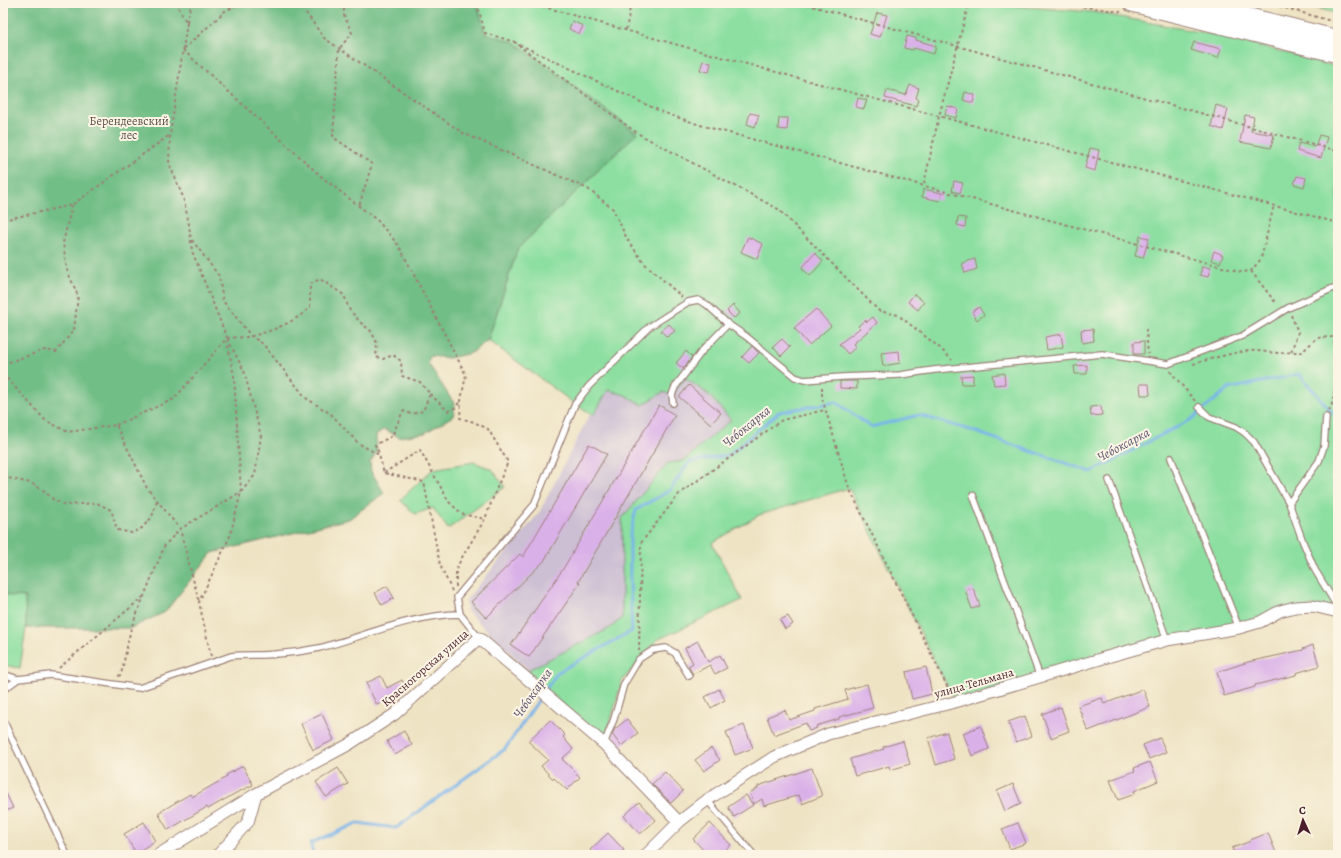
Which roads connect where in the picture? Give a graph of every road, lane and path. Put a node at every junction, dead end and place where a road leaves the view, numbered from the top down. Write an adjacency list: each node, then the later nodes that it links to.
1 (176, 3): 14 (path)
2 (191, 3): 14 (path)
3 (243, 3): 21 (path)
4 (299, 3): 20 (path)
5 (346, 3): 20 (path)
6 (477, 3): 18 (path)
7 (531, 3): 16 (path)
8 (631, 3): 16 (path)
9 (801, 3): 19 (path)
10 (969, 3): 19 (path)
11 (1132, 3): 22 (main road)
12 (1193, 3): 17 (main road)
13 (1268, 3): 15 (path)
14 (186, 23): 21 (path)
15 (1338, 23)
16 (626, 30): 23 (path)
17 (1338, 39)
18 (514, 42): 26 (path); 47 (path)
19 (957, 46): 23 (path); 25 (path)
20 (339, 49): 29 (path); 35 (path)
21 (183, 50): 24 (path); 29 (path)
22 (1338, 54)
23 (940, 116): 26 (path); 28 (path)
24 (170, 135): 27 (path); 32 (path)
25 (1338, 151)
26 (924, 185): 33 (path)
27 (72, 205): 30 (path); 45 (path)
28 (1274, 205): 31 (path); 33 (path)
29 (359, 206): 53 (path)
30 (3, 220)
31 (1338, 223)
32 (191, 239): 40 (path); 41 (path)
33 (1251, 271): 36 (path)
34 (1338, 286): 37 (lane)
35 (688, 302): 38 (lane); 71 (lane)
36 (1275, 302)
37 (1288, 308): 43 (path); 44 (lane)
38 (728, 324): 51 (lane); 54 (lane)
39 (1146, 329): 44 (path)
40 (251, 336): 41 (path); 52 (path); 60 (path)
41 (227, 338): 59 (path); 65 (path); 65 (path)
42 (1338, 351): 43 (path)
43 (1291, 352): 46 (path)
44 (1148, 361): 47 (lane)
45 (3, 364)
46 (1192, 365)
47 (961, 368): 51 (lane)
48 (1164, 370): 56 (path)
49 (1338, 371): 55 (path)
50 (3, 374): 59 (path)
51 (823, 379): 57 (path)
52 (430, 394): 53 (path); 60 (path)
53 (461, 400): 69 (path)
54 (673, 403)
55 (1332, 404)
56 (1199, 407): 68 (lane)
57 (825, 410): 80 (path); 89 (path)
58 (1326, 417): 68 (lane)
59 (116, 425): 67 (path)
60 (379, 455): 62 (path)
61 (1171, 458): 77 (lane)
62 (384, 473): 69 (path); 71 (path)
63 (3, 477): 67 (path)
64 (1109, 480): 79 (lane)
65 (241, 492): 70 (path); 73 (path)
66 (973, 495): 86 (lane)
67 (157, 500): 70 (path)
68 (1289, 503): 74 (lane)
69 (485, 519): 71 (path)
70 (180, 528): 72 (path); 73 (path)
71 (458, 596): 76 (lane)
72 (143, 597): 83 (path); 84 (path)
73 (199, 602): 81 (path)
74 (1338, 608)
75 (1338, 612): 77 (street, улица Тельмана)
76 (460, 614): 78 (lane); 81 (lane)
77 (1239, 628): 79 (street, улица Тельмана)
78 (479, 638): 91 (street, Красногорская улица); 92 (street, Красногорская улица)
79 (1167, 640): 86 (street, улица Тельмана)
80 (639, 660): 85 (lane); 91 (lane)
81 (212, 662): 83 (lane)
82 (3, 674): 87 (lane)
83 (50, 675): 87 (lane)
84 (115, 676)
85 (689, 676)
86 (1041, 677): 89 (street, улица Тельмана)
87 (18, 679): 88 (lane)
88 (3, 690)
89 (955, 702): 93 (street, улица Тельмана)
90 (3, 720): 95 (lane)
91 (604, 744): 94 (street, Красногорская улица)
92 (256, 794): 96 (street, Красногорская улица); 97 (street)
93 (707, 800): 94 (street, улица Тельмана); 99 (lane)
94 (678, 822): 98 (street, улица Тельмана)
95 (67, 855)
96 (158, 855)
97 (218, 855)
98 (646, 855)
99 (754, 855)

